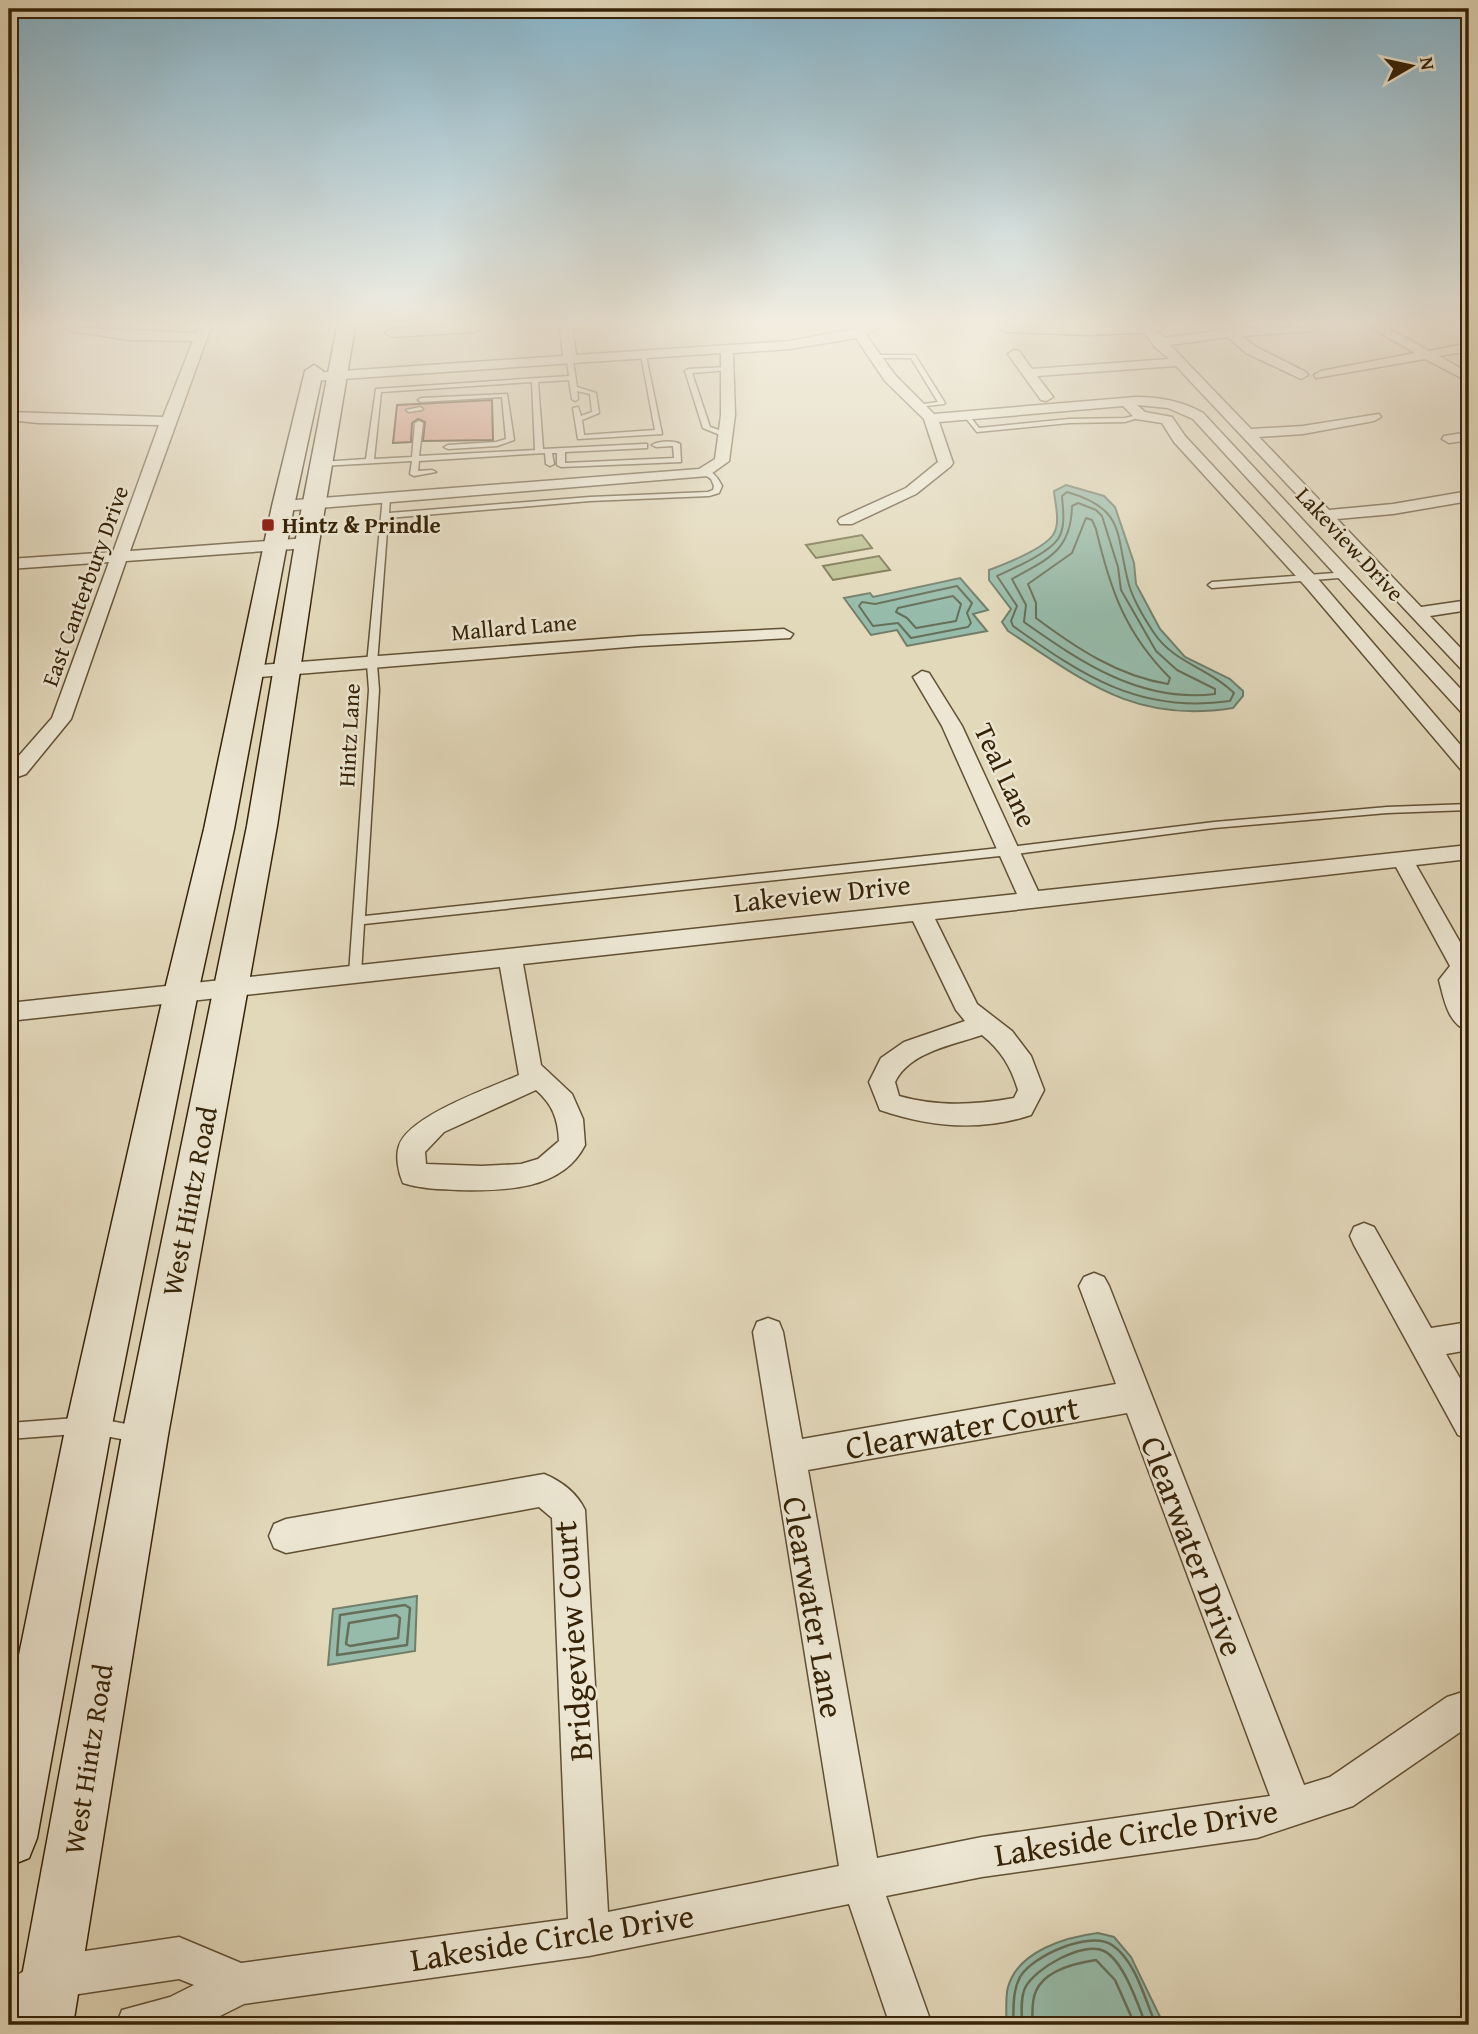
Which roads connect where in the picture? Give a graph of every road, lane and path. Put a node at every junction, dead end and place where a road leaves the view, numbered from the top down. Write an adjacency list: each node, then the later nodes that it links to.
1 (168, 421): 50 (street, East Canterbury Drive)
2 (303, 422): 44 (main road, West Hintz Road)
3 (328, 422): 36 (main road, West Hintz Road)
4 (386, 422): 20 (lane)
5 (415, 422): 21 (lane)
6 (419, 422): 34 (lane)
7 (508, 422): 30 (lane)
8 (540, 422): 33 (lane)
9 (578, 422): 10 (lane)
10 (657, 422)
11 (705, 422): 25 (lane)
12 (725, 422): 25 (street)
13 (929, 422): 47 (street)
14 (972, 422): 15 (lane)
15 (1060, 422)
16 (1168, 422): 53 (street)
17 (1204, 422): 52 (street)
18 (1235, 422): 23 (street, Lakeview Drive)
19 (1347, 422): 23 (street)
20 (375, 423): 24 (lane)
21 (408, 433)
22 (384, 434): 24 (lane)
23 (1247, 434): 45 (street, Lakeview Drive)
24 (373, 435): 35 (lane)
25 (725, 435): 39 (street)
26 (1469, 436): 27 (street)
27 (1449, 439)
28 (658, 445): 38 (lane)
29 (645, 446): 32 (lane)
30 (443, 447)
31 (430, 448): 34 (lane)
32 (561, 450): 33 (lane); 38 (lane)
33 (543, 451): 34 (lane); 37 (lane)
34 (415, 453): 35 (lane); 40 (lane)
35 (370, 460): 36 (lane)
36 (321, 464): 43 (main road, West Hintz Road)
37 (547, 464): 38 (lane)
38 (561, 465)
39 (705, 471): 42 (street); 46 (lane)
40 (432, 472)
41 (1469, 496): 45 (street)
42 (386, 498): 43 (street); 46 (lane, Hintz Lane)
43 (314, 504): 44 (street); 48 (main road, West Hintz Road)
44 (283, 506): 49 (main road, West Hintz Road)
45 (1325, 515): 56 (street, Lakeview Drive)
46 (385, 516): 58 (lane, Hintz Lane)
47 (846, 520)
48 (307, 543): 49 (street); 60 (main road, West Hintz Road)
49 (276, 545): 50 (street); 61 (main road, West Hintz Road)
50 (121, 557): 51 (street); 65 (street, East Canterbury Drive)
51 (9, 564)
52 (1348, 575): 53 (lane); 63 (street)
53 (1308, 578): 54 (lane); 64 (street)
54 (1212, 585)
55 (1469, 605): 56 (street)
56 (1415, 612): 59 (street, Lakeview Drive)
57 (784, 634): 58 (street, Mallard Lane)
58 (372, 664): 60 (street, Mallard Lane); 72 (lane, Hintz Lane)
59 (1469, 667)
60 (286, 670): 61 (street, Mallard Lane); 76 (main road, West Hintz Road)
61 (249, 672): 77 (main road, West Hintz Road)
62 (922, 677): 67 (street, Teal Lane)
63 (1469, 709)
64 (1469, 767)
65 (14, 772)
66 (1469, 807): 67 (lane)
67 (1009, 851): 70 (street, Teal Lane); 72 (lane)
68 (1469, 852): 69 (street, Lakeview Drive)
69 (1402, 859): 70 (street, Lakeview Drive); 74 (street)
70 (1031, 900): 71 (street, Lakeview Drive)
71 (920, 912): 73 (street, Lakeview Drive); 80 (street)
72 (358, 921): 75 (lane, Hintz Lane)
73 (510, 957): 75 (street, Lakeview Drive); 81 (street)
74 (1466, 969): 79 (street)
75 (355, 974): 76 (street, Lakeview Drive)
76 (229, 988): 77 (street, Lakeview Drive); 91 (main road, West Hintz Road)
77 (181, 993): 78 (street, Lakeview Drive); 89 (main road, West Hintz Road)
78 (9, 1012)
79 (1469, 1022)
80 (985, 1024): 80 (street)
81 (539, 1078): 81 (street)
82 (1364, 1236): 86 (street)
83 (1094, 1286): 87 (street, Clearwater Drive)
84 (768, 1332): 92 (street, Clearwater Lane)
85 (1469, 1336): 86 (street)
86 (1424, 1343): 88 (street)
87 (1136, 1396): 92 (street, Clearwater Court); 95 (street, Clearwater Drive)
88 (1469, 1424)
89 (89, 1425): 90 (lane); 91 (lane); 96 (main road, West Hintz Road)
90 (9, 1430)
91 (145, 1435): 100 (main road, West Hintz Road)
92 (789, 1457): 97 (street, Clearwater Lane)
93 (286, 1536): 98 (street, Bridgeview Court)
94 (1469, 1708): 95 (street, Lakeside Circle Drive)
95 (1293, 1807): 97 (street, Lakeside Circle Drive)
96 (11, 1814)
97 (861, 1881): 98 (street, Lakeside Circle Drive); 102 (street)
98 (589, 1936): 99 (street, Lakeside Circle Drive)
99 (241, 1984): 100 (street); 101 (street, Lakeside Circle Drive)
100 (35, 2003)
101 (137, 2025)
102 (911, 2025)

